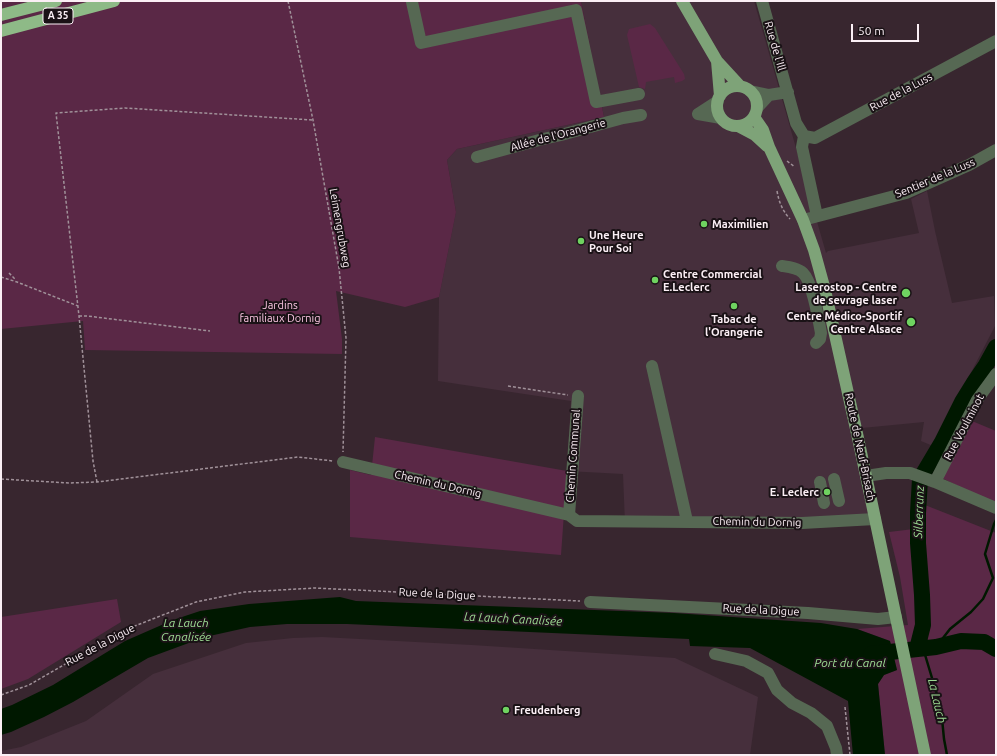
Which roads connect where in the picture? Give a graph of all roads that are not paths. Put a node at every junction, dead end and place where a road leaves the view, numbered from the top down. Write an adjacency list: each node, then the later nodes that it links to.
1 (56, 1): 6 (highway, A 35)
2 (114, 1): 7 (highway, A 35)
3 (682, 1): 9 (main road)
4 (762, 1): 11 (street, Rue de l'Ill)
5 (412, 2): 12 (street)
6 (1, 15)
7 (1, 31)
8 (996, 41): 19 (street, Rue de la Luss)
9 (717, 61): 10 (main road); 14 (main road)
10 (745, 89): 13 (street); 14 (main road); 15 (main road)
11 (788, 92): 13 (street); 19 (street, Rue de l'Ill)
12 (640, 94)
13 (769, 95): 15 (street)
14 (719, 98): 17 (main road); 17 (street)
15 (755, 112): 18 (main road); 20 (main road, Route de Neuf-Brisach)
16 (641, 115): 22 (street, Allée de l'Orangerie)
17 (721, 118): 18 (main road)
18 (738, 126): 20 (main road, Route de Neuf-Brisach)
19 (804, 136): 23 (street)
20 (769, 147): 24 (main road, Route de Neuf-Brisach)
21 (996, 150): 23 (street, Sentier de la Luss)
22 (477, 157)
23 (817, 216): 24 (street, Sentier de la Luss)
24 (797, 221): 31 (main road, Route de Neuf-Brisach)
25 (782, 266): 26 (street)
26 (816, 343)
27 (652, 366): 38 (street)
28 (996, 374): 32 (street, Rue Voulminot)
29 (578, 396): 36 (street, Chemin Communal)
30 (343, 462): 36 (street, Chemin du Dornig)
31 (866, 476): 32 (street); 37 (main road, Route de Neuf-Brisach)
32 (932, 480): 35 (street)
33 (824, 481): 34 (street)
34 (828, 502)
35 (996, 508)
36 (569, 515): 38 (street, Chemin du Dornig)
37 (875, 519): 38 (street, Chemin du Dornig); 40 (main road, Route de Neuf-Brisach)
38 (687, 521)
39 (590, 602): 40 (street, Rue de la Digue)
40 (896, 617): 43 (main road, Route de Neuf-Brisach)
41 (715, 654): 42 (street)
42 (837, 755)
43 (925, 755)

